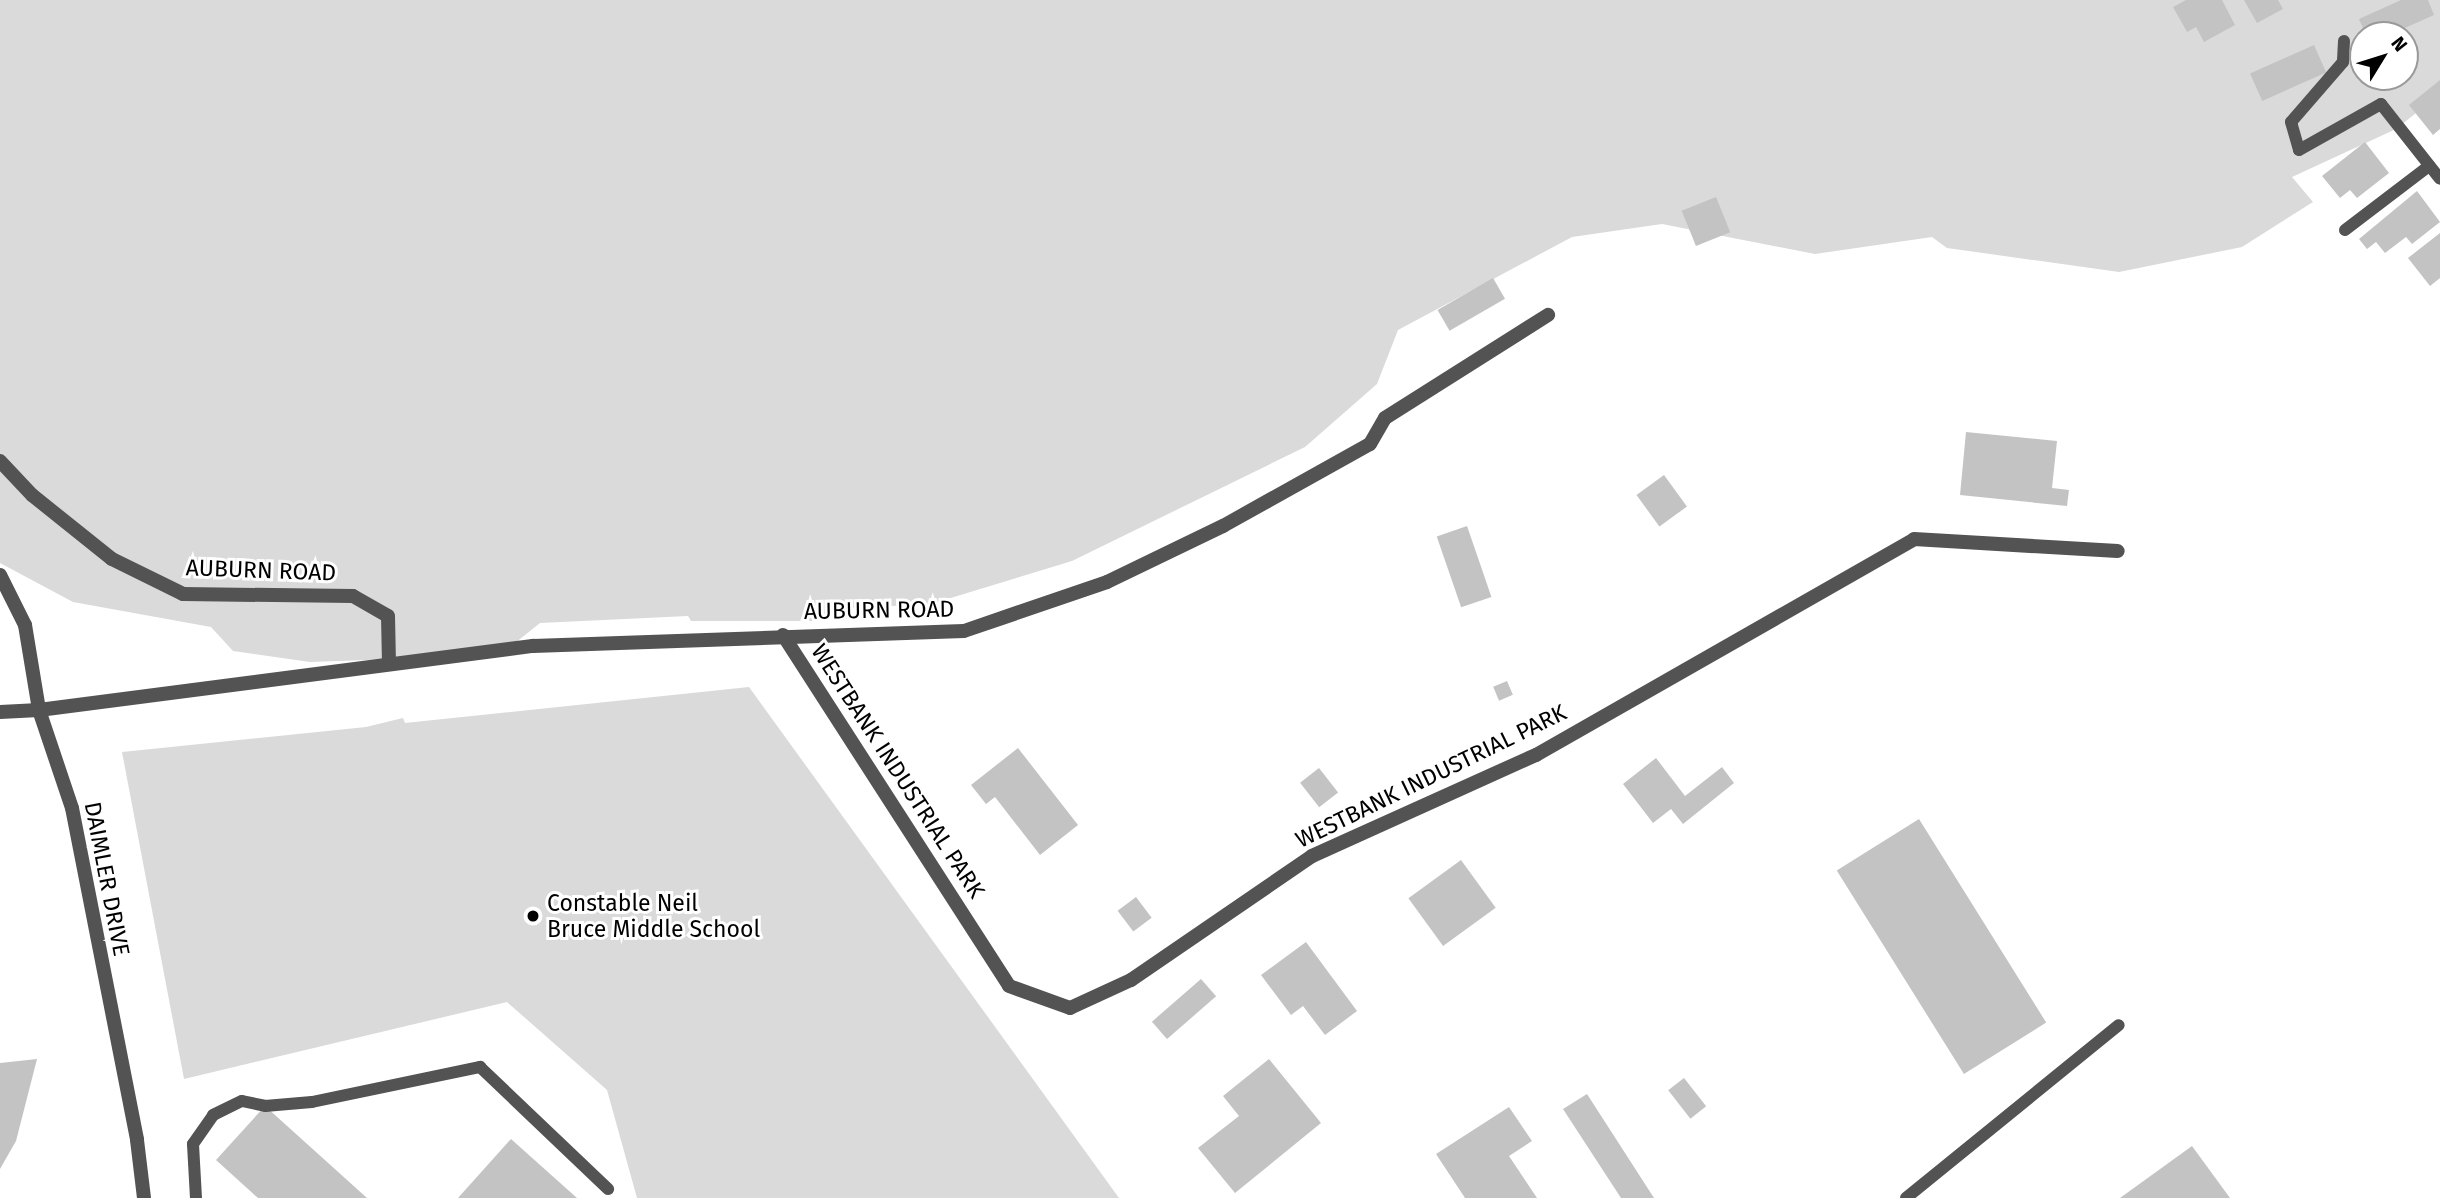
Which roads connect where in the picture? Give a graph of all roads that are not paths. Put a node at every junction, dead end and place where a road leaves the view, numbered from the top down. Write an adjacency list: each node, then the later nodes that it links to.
1 (2344, 41): 2 (lane)
2 (2428, 166): 3 (lane); 4 (lane)
3 (2440, 179)
4 (2346, 230)
5 (1548, 315): 9 (street, AUBURN ROAD)
6 (0, 461): 10 (street, AUBURN ROAD)
7 (2118, 551): 9 (street, WESTBANK INDUSTRIAL PARK)
8 (0, 575): 11 (street, DAIMLER DRIVE)
9 (783, 635): 10 (street, AUBURN ROAD)
10 (389, 662): 11 (street, AUBURN ROAD)
11 (38, 709): 12 (street, AUBURN ROAD); 15 (street, DAIMLER DRIVE)
12 (0, 712)
13 (2119, 1025): 17 (lane)
14 (608, 1189): 16 (lane)
15 (144, 1198)
16 (196, 1198)
17 (1906, 1198)

